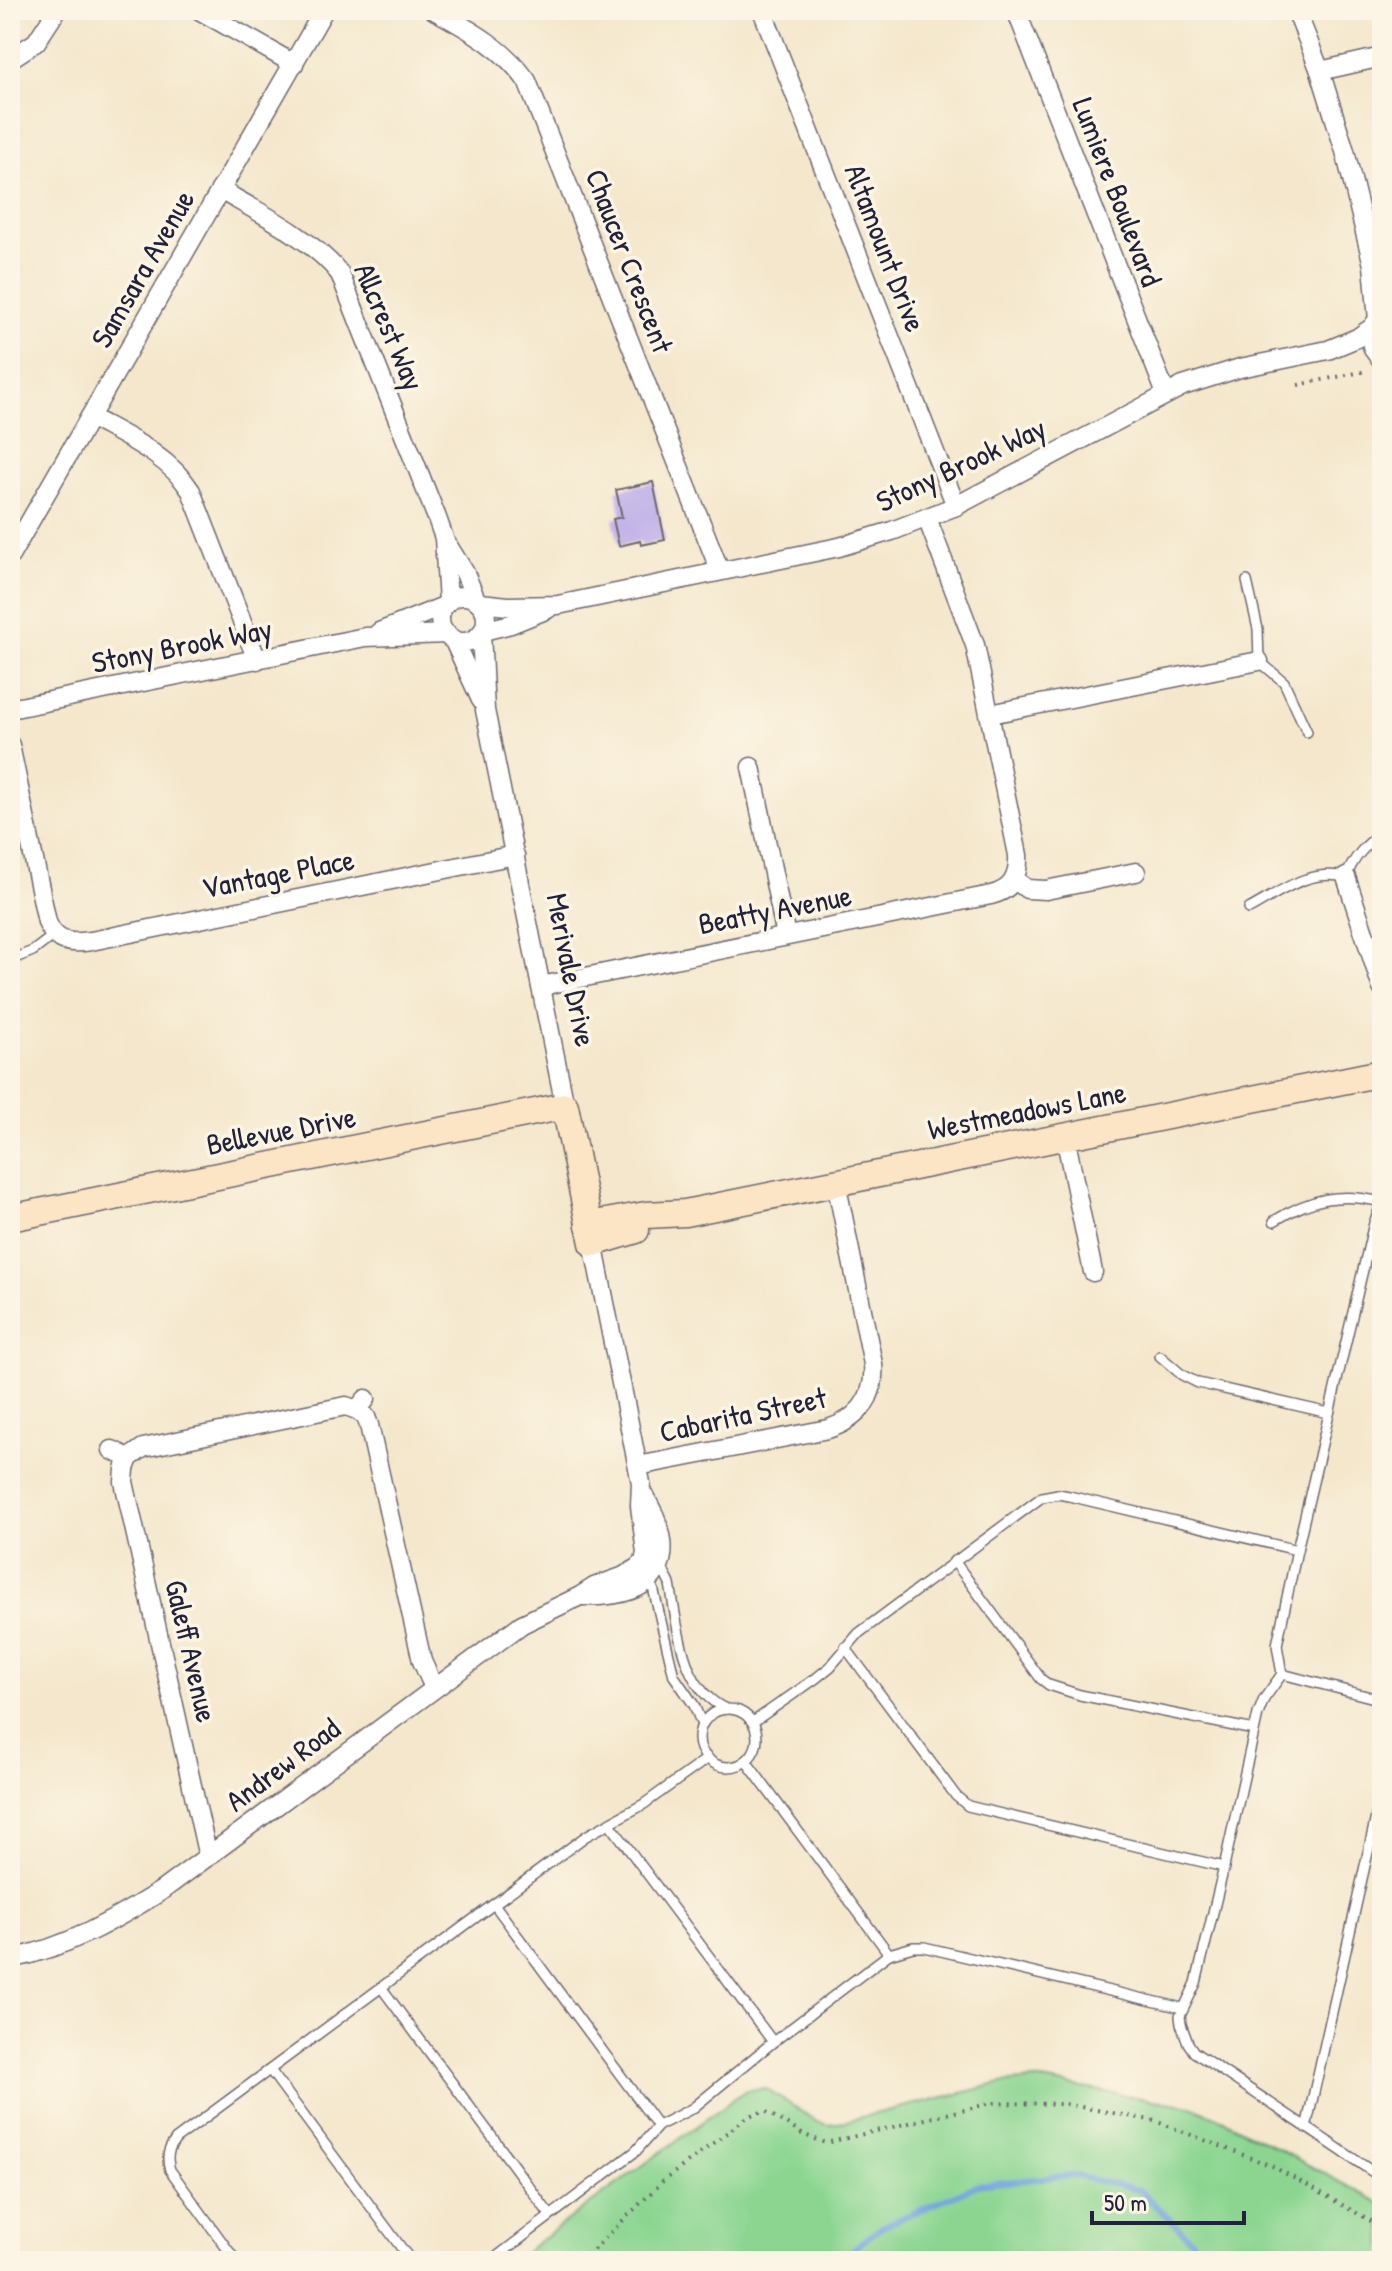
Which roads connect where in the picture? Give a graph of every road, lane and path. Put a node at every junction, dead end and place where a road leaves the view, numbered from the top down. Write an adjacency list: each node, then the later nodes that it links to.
1 (57, 10): 9 (street)
2 (199, 10): 10 (street)
3 (324, 10): 10 (street, Samsara Avenue)
4 (434, 10): 24 (street, Chaucer Crescent)
5 (762, 10): 20 (street, Altamount Drive)
6 (1016, 10): 18 (street, Lumiere Boulevard)
7 (1296, 10): 11 (street)
8 (1382, 57): 11 (street)
9 (10, 59)
10 (294, 64): 12 (street, Samsara Avenue)
11 (1320, 71): 13 (street)
12 (220, 190): 19 (street, Samsara Avenue); 22 (street, Allcrest Way)
13 (1377, 272): 14 (street)
14 (1378, 321): 15 (street, Stony Brook Way); 16 (street)
15 (1328, 350): 16 (street, Stony Brook Way); 18 (street, Stony Brook Way)
16 (1377, 362): 17 (path)
17 (1298, 385)
18 (1166, 394): 20 (street, Stony Brook Way)
19 (90, 417): 23 (street, Samsara Avenue); 32 (street)
20 (956, 506): 21 (street, Stony Brook Way)
21 (927, 518): 24 (street, Stony Brook Way); 36 (street)
22 (444, 538): 26 (street, Allcrest Way); 27 (street, Allcrest Way)
23 (10, 556)
24 (720, 571): 28 (street, Stony Brook Way)
25 (1247, 581): 33 (lane)
26 (478, 602): 27 (street); 28 (street, Stony Brook Way); 29 (street)
27 (446, 604): 30 (street); 31 (street, Stony Brook Way)
28 (558, 605): 29 (street, Stony Brook Way)
29 (482, 632): 30 (street); 35 (street, Merivale Drive)
30 (450, 636): 31 (street, Stony Brook Way); 35 (street, Merivale Drive)
31 (365, 637): 32 (street, Stony Brook Way)
32 (257, 660): 34 (street, Stony Brook Way)
33 (1259, 661): 36 (street); 37 (lane)
34 (10, 709)
35 (485, 710): 41 (street, Merivale Drive)
36 (990, 714): 44 (street)
37 (1307, 732)
38 (10, 745): 46 (street)
39 (751, 767): 47 (street)
40 (1382, 833): 43 (lane)
41 (515, 855): 46 (street, Vantage Place); 49 (street, Merivale Drive)
42 (1136, 872): 44 (street)
43 (1346, 877): 45 (lane); 50 (street)
44 (1015, 880): 47 (street, Beatty Avenue)
45 (1249, 909)
46 (54, 935): 48 (lane)
47 (786, 936): 49 (street, Beatty Avenue)
48 (10, 960)
49 (541, 986): 52 (street, Merivale Drive)
50 (1382, 988)
51 (1382, 1073): 53 (street, Westmeadows Lane)
52 (565, 1106): 56 (street, Bellevue Drive); 58 (street, Merivale Drive)
53 (1065, 1136): 54 (street, Westmeadows Lane); 59 (street)
54 (836, 1182): 58 (street, Westmeadows Lane); 62 (street, Cabarita Street)
55 (1382, 1202): 57 (lane); 61 (lane)
56 (10, 1218)
57 (1274, 1221)
58 (591, 1234): 62 (street)
59 (1093, 1272)
60 (1160, 1356): 61 (lane)
61 (1329, 1413): 63 (lane)
62 (638, 1466): 65 (street)
63 (1297, 1550): 64 (lane); 67 (lane)
64 (954, 1561): 66 (lane); 73 (lane)
65 (652, 1569): 68 (street, Andrew Road); 70 (lane); 72 (lane)
66 (845, 1647): 71 (lane); 79 (lane)
67 (1282, 1674): 69 (lane); 73 (lane)
68 (434, 1688): 78 (street, Andrew Road); 78 (street, Galeff Avenue)
69 (1382, 1700)
70 (726, 1709): 71 (lane); 72 (lane)
71 (753, 1722): 75 (lane)
72 (702, 1725): 74 (lane)
73 (1254, 1730): 79 (lane)
74 (708, 1758): 75 (lane); 77 (lane)
75 (746, 1761): 81 (lane)
76 (1382, 1790): 88 (lane)
77 (610, 1824): 80 (lane); 85 (lane)
78 (208, 1857): 82 (street, Andrew Road)
79 (1224, 1867): 84 (lane)
80 (494, 1904): 83 (lane); 87 (lane)
81 (889, 1954): 84 (lane); 85 (lane)
82 (10, 1959)
83 (381, 1987): 86 (lane); 90 (lane)
84 (1182, 2008): 88 (lane)
85 (773, 2042): 87 (lane)
86 (270, 2070): 94 (lane); 95 (lane)
87 (658, 2126): 90 (lane)
88 (1306, 2128): 89 (lane)
89 (1382, 2178)
90 (550, 2215): 96 (lane)
91 (10, 2218): 93 (path)
92 (1382, 2227): 97 (path)
93 (17, 2261)
94 (236, 2261)
95 (411, 2261)
96 (491, 2261)
97 (582, 2261)

